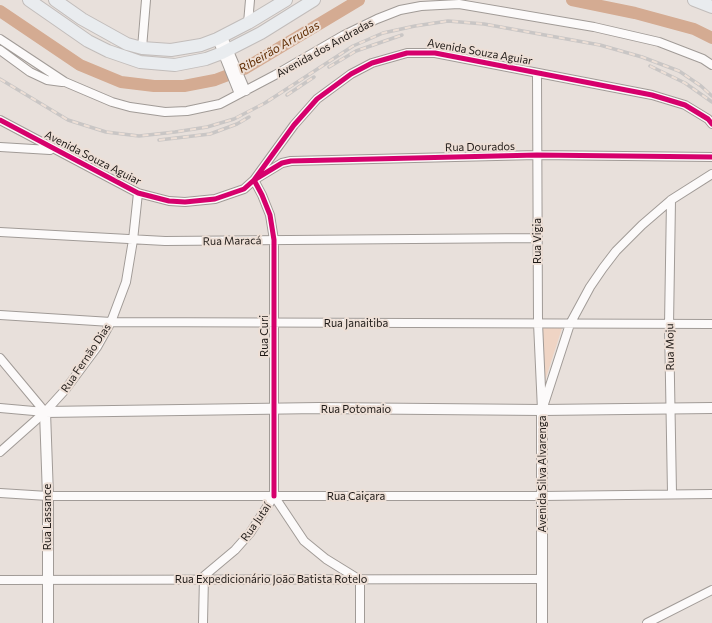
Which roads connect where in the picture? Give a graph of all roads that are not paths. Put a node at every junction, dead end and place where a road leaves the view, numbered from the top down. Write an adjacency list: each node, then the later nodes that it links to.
1 (29, 0): 14 (main road)
2 (54, 0): 12 (main road)
3 (146, 0): 12 (street)
4 (250, 0): 9 (street)
5 (286, 0): 9 (main road)
6 (314, 0): 14 (main road)
7 (694, 0): 8 (main road)
8 (712, 7)
9 (248, 23): 10 (main road)
10 (220, 38): 12 (main road); 14 (street)
11 (0, 39): 17 (street, Avenida dos Andradas)
12 (142, 48)
13 (0, 50): 17 (street)
14 (226, 54): 18 (street)
15 (712, 66): 18 (street, Avenida dos Andradas)
16 (537, 72): 20 (street, Avenida Souza Aguiar); 23 (street, Rua Vigia); 26 (street, Avenida Souza Aguiar)
17 (66, 82): 18 (street, Avenida dos Andradas)
18 (241, 90)
19 (0, 120): 22 (street, Avenida Souza Aguiar)
20 (712, 124)
21 (0, 147): 22 (street)
22 (53, 150): 27 (street, Avenida Souza Aguiar)
23 (537, 155): 24 (street, Rua Dourados); 26 (street, Rua Dourados); 30 (street, Rua Vigia)
24 (712, 157)
25 (712, 174): 28 (street, Avenida Silva Alvarenga)
26 (254, 180): 27 (street, Avenida Souza Aguiar); 32 (street, Rua Curi)
27 (138, 194): 31 (street, Rua Fernão Dias)
28 (671, 200): 37 (street, Avenida Silva Alvarenga); 39 (street, Rua Moju)
29 (0, 232): 31 (street, Rua Maracá)
30 (537, 238): 32 (street, Rua Maracá); 36 (street, Rua Vigia)
31 (133, 240): 32 (street, Rua Maracá); 34 (street, Rua Fernão Dias)
32 (274, 240): 35 (street, Rua Curi)
33 (0, 316): 34 (street, Rua Janaitiba)
34 (111, 322): 35 (street, Rua Janaitiba); 46 (street, Rua Fernão Dias)
35 (274, 323): 36 (street, Rua Janaitiba); 44 (street, Rua Curi)
36 (538, 323): 37 (street, Rua Janaitiba); 45 (street, Rua Vigia)
37 (570, 324): 39 (street, Rua Janaitiba); 45 (street, Avenida Silva Alvarenga)
38 (712, 324): 39 (street, Rua Janaitiba)
39 (669, 325): 42 (street, Rua Moju)
40 (0, 358): 46 (street)
41 (0, 408): 46 (street, Rua Potomaio)
42 (671, 408): 43 (street, Rua Potomaio); 45 (street, Rua Potomaio); 49 (street, Rua Moju)
43 (712, 408)
44 (274, 409): 45 (street, Rua Potomaio); 46 (street, Rua Potomaio); 52 (street, Rua Curi)
45 (542, 410): 53 (street, Avenida Silva Alvarenga)
46 (45, 412): 47 (street, Rua Fernão Dias); 51 (street, Rua Lassance)
47 (0, 452)
48 (0, 493): 51 (street, Rua Caiçara)
49 (672, 494): 50 (street, Rua Caiçara); 53 (street, Rua Caiçara)
50 (712, 494)
51 (48, 496): 52 (street, Rua Caiçara); 57 (street, Rua Lassance)
52 (274, 496): 53 (street, Rua Caiçara); 55 (street, Rua Jutaí); 58 (street)
53 (542, 496): 54 (street, Avenida Silva Alvarenga)
54 (542, 578): 58 (street, Rua Expedicionário João Batista Rotelo); 64 (street, Avenida Silva Alvarenga)
55 (203, 579): 57 (street, Rua Expedicionário João Batista Rotelo); 58 (street, Rua Expedicionário João Batista Rotelo); 62 (street)
56 (0, 580): 57 (street, Rua Expedicionário João Batista Rotelo)
57 (48, 580): 61 (street, Rua Lassance)
58 (360, 580): 63 (street)
59 (712, 590): 60 (street)
60 (668, 614): 65 (street); 66 (street)
61 (48, 623)
62 (203, 623)
63 (360, 623)
64 (542, 623)
65 (647, 623)
66 (665, 623)

